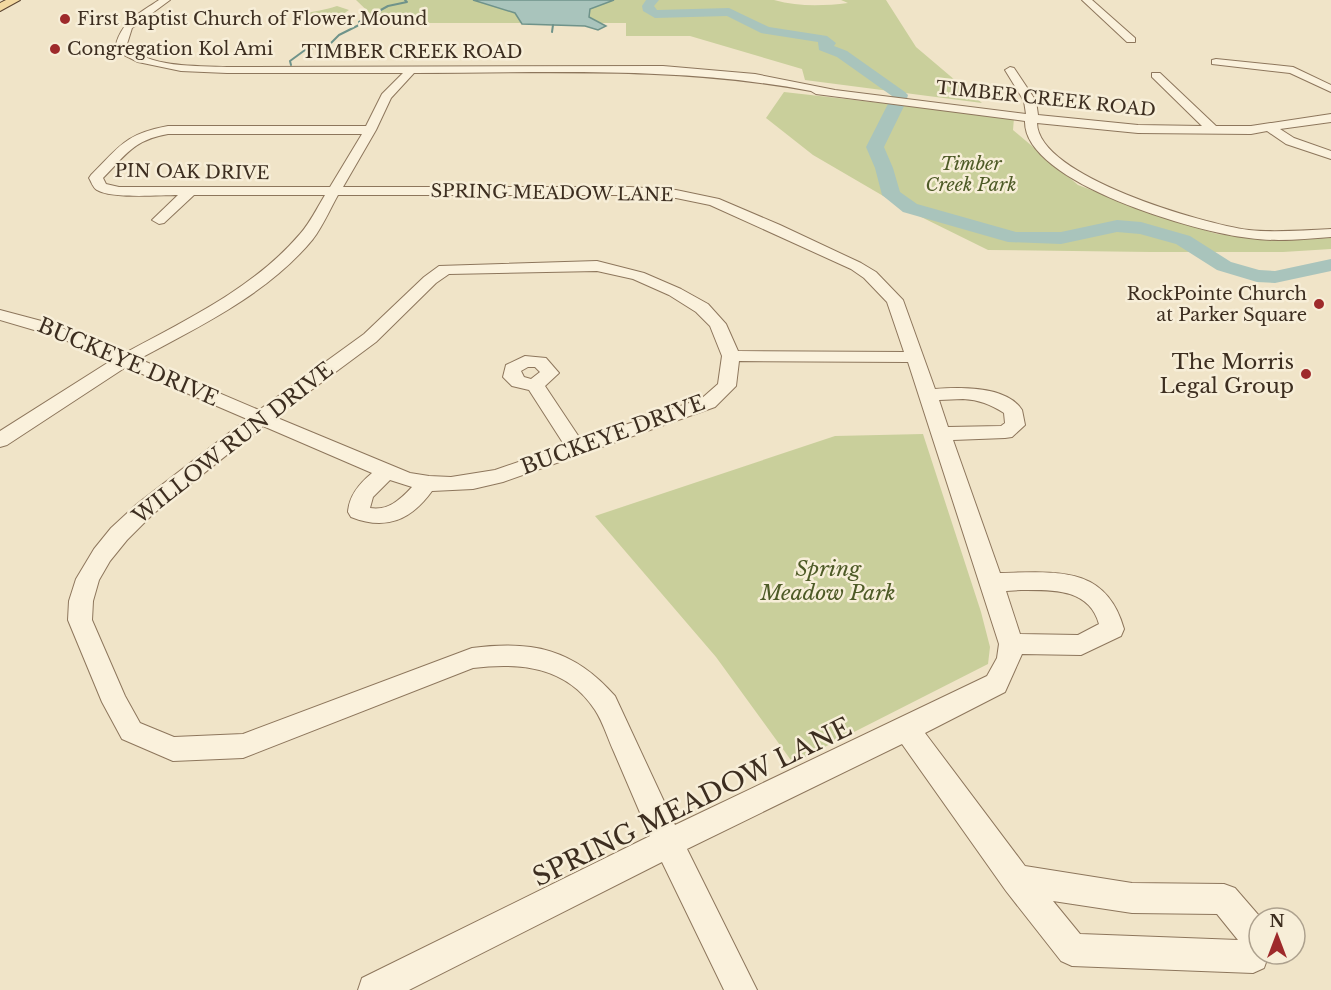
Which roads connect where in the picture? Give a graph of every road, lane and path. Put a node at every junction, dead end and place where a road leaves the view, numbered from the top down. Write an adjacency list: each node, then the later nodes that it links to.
1 (14, 0): 4 (main road)
2 (165, 0): 7 (street, TIMBER CREEK ROAD)
3 (1087, 0): 5 (street)
4 (0, 8)
5 (1131, 40)
6 (1216, 62): 11 (street)
7 (392, 70): 8 (street, TIMBER CREEK ROAD); 12 (street)
8 (411, 70): 12 (street); 13 (street, TIMBER CREEK ROAD)
9 (1010, 70): 13 (street)
10 (1156, 75): 17 (street)
11 (1331, 89)
12 (386, 96): 16 (street)
13 (1030, 118): 17 (street, TIMBER CREEK ROAD); 22 (street)
14 (1331, 118): 15 (street, TIMBER CREEK ROAD)
15 (1270, 128): 17 (street, TIMBER CREEK ROAD); 18 (street)
16 (370, 130): 19 (street, PIN OAK DRIVE); 20 (street)
17 (1213, 130)
18 (1331, 155)
19 (190, 190): 20 (street, PIN OAK DRIVE); 21 (street)
20 (333, 190): 25 (street, SPRING MEADOW LANE); 26 (street)
21 (159, 219)
22 (1331, 233)
23 (0, 315): 26 (street, BUCKEYE DRIVE)
24 (731, 356): 25 (street); 29 (street, WILLOW RUN DRIVE); 32 (street, BUCKEYE DRIVE)
25 (913, 357): 28 (street, SPRING MEADOW LANE)
26 (125, 360): 29 (street, BUCKEYE DRIVE); 31 (street)
27 (535, 386): 32 (street)
28 (928, 394): 30 (street, SPRING MEADOW LANE); 30 (street)
29 (261, 418): 33 (street, BUCKEYE DRIVE); 38 (street, WILLOW RUN DRIVE)
30 (940, 434): 35 (street, SPRING MEADOW LANE)
31 (0, 440)
32 (577, 449): 34 (street, BUCKEYE DRIVE)
33 (387, 471): 34 (street, BUCKEYE DRIVE); 34 (street)
34 (427, 483)
35 (992, 582): 36 (street, SPRING MEADOW LANE); 36 (street)
36 (1011, 644): 37 (street, SPRING MEADOW LANE)
37 (907, 729): 38 (street, SPRING MEADOW LANE); 39 (street)
38 (668, 843): 40 (street, SPRING MEADOW LANE); 41 (street, WILLOW RUN DRIVE)
39 (1017, 880): 39 (street)
40 (374, 990)
41 (741, 990)

